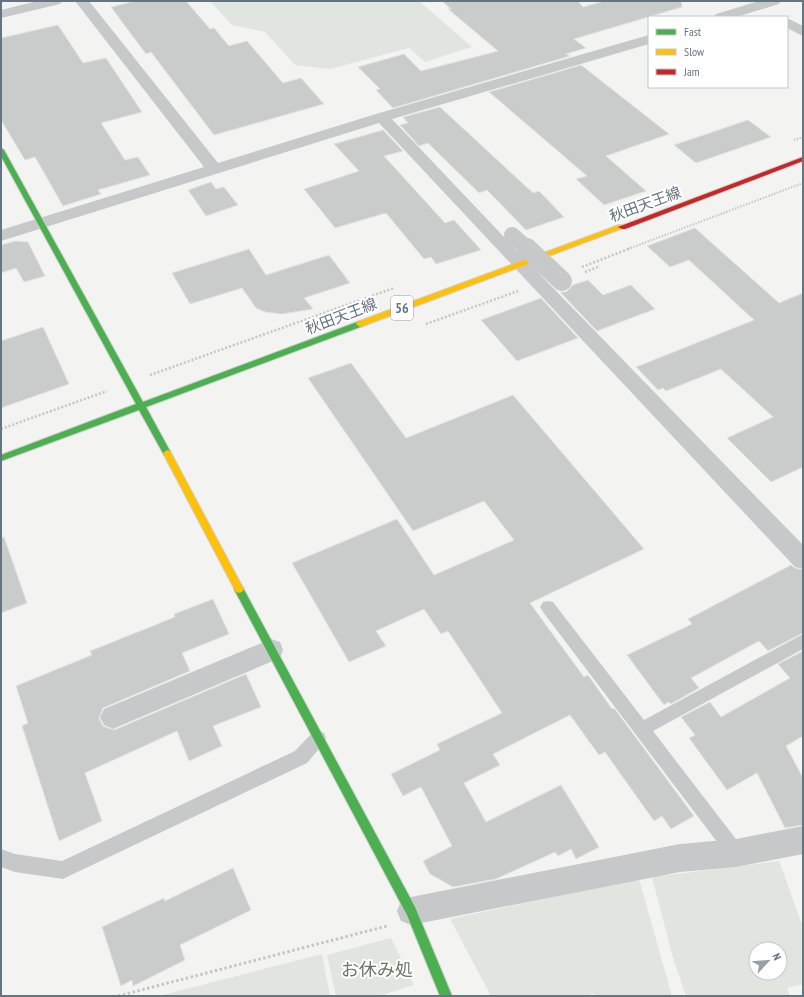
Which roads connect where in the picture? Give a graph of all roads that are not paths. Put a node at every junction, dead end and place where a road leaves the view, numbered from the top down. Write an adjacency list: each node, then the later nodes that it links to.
1 (55, 1): 5 (street)
2 (82, 1): 13 (street)
3 (756, 3): 4 (street); 6 (street)
4 (773, 7)
5 (1, 14)
6 (724, 16)
7 (788, 23): 8 (street)
8 (803, 32)
9 (648, 39): 10 (street)
10 (382, 117): 13 (street); 17 (street)
11 (3, 157): 14 (street)
12 (803, 159): 17 (street, 秋田天王線 / 56)
13 (214, 169): 14 (street)
14 (42, 223): 15 (street); 19 (street)
15 (1, 236)
16 (512, 236): 18 (street, bridge)
17 (519, 263): 19 (street, 秋田天王線 / 56); 21 (street)
18 (562, 281)
19 (141, 406): 20 (street, 秋田天王線 / 56); 24 (street)
20 (1, 458)
21 (803, 560)
22 (548, 607): 26 (lane)
23 (803, 641): 26 (lane)
24 (271, 650): 25 (street); 27 (street)
25 (113, 717)
26 (642, 729): 29 (lane)
27 (318, 738): 30 (lane); 31 (street)
28 (803, 840): 29 (street)
29 (736, 853): 31 (street)
30 (1, 858)
31 (411, 911): 32 (street)
32 (446, 996)

